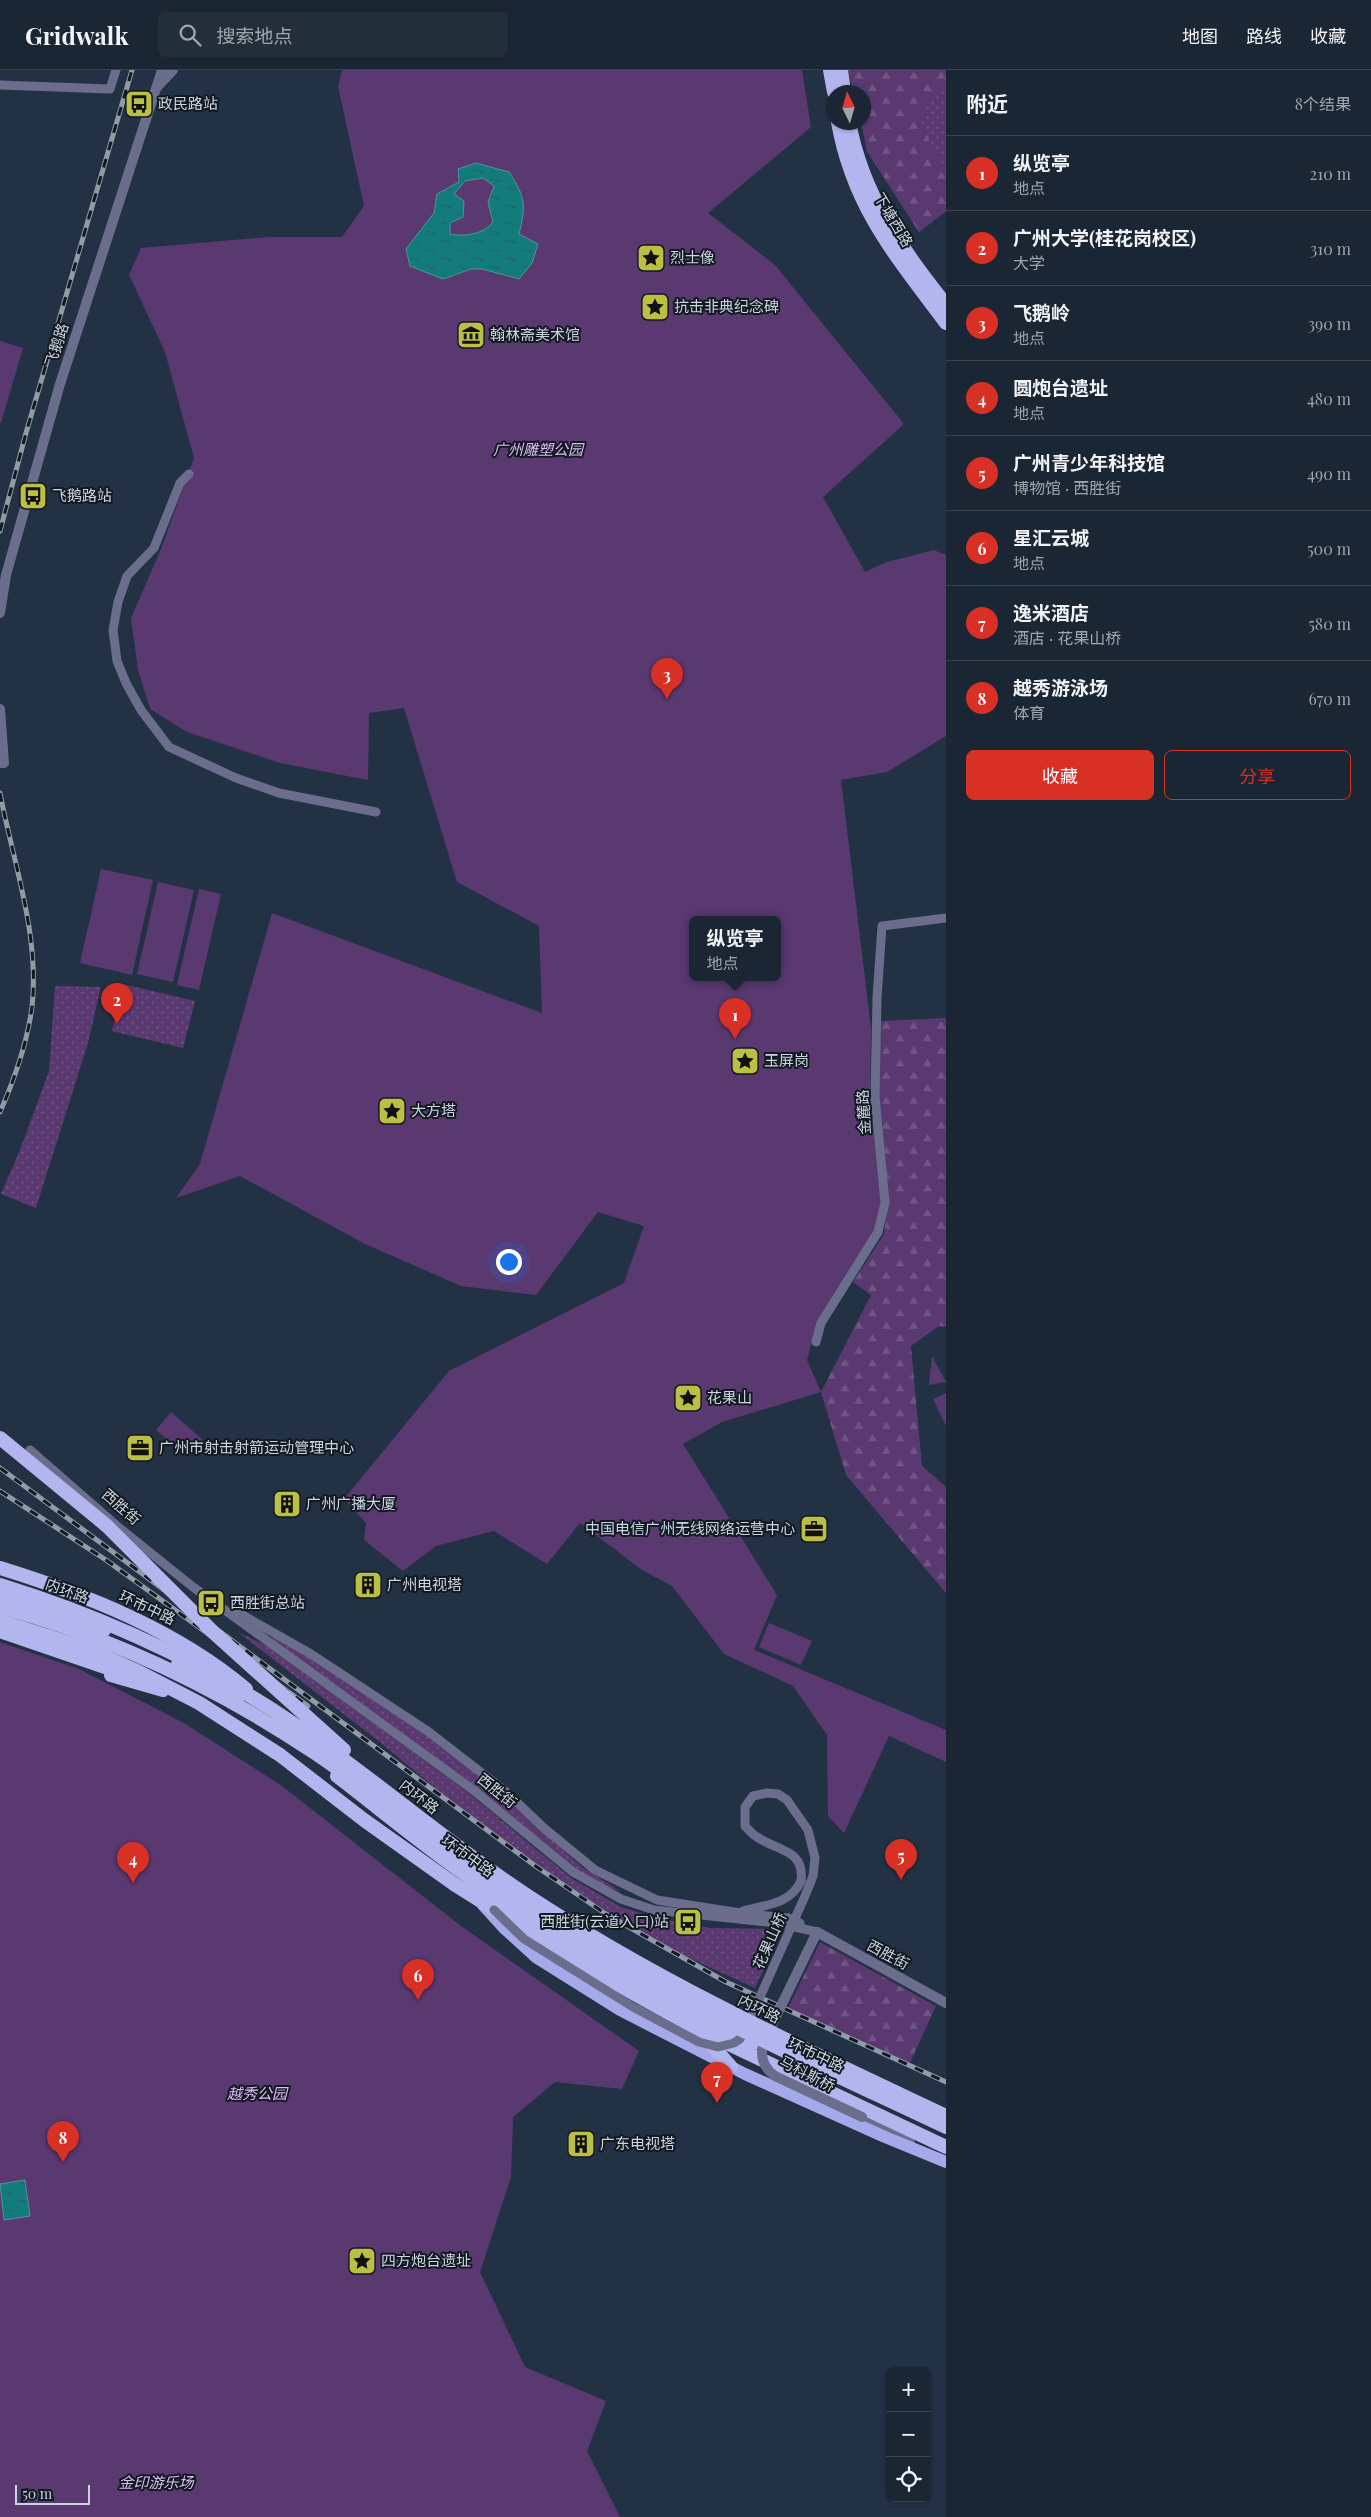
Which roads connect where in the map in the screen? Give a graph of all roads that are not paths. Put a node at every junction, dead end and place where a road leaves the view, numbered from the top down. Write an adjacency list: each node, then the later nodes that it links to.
1 (116, 70): 6 (street)
2 (162, 70): 9 (street, 飞鹅路)
3 (172, 70): 9 (street)
4 (830, 70): 7 (highway)
5 (841, 70): 8 (highway)
6 (0, 84)
7 (833, 85)
8 (843, 85)
9 (155, 89): 15 (street, 飞鹅路)
10 (840, 130): 13 (highway, 下塘西路)
11 (851, 130): 12 (highway, 下塘西路)
12 (946, 305)
13 (946, 323)
14 (189, 474): 18 (street)
15 (0, 613)
16 (0, 709): 17 (street)
17 (2, 763)
18 (376, 812)
19 (946, 918): 20 (street, 金麓路)
20 (816, 1342)
21 (0, 1438): 36 (highway, bridge)
22 (30, 1450): 25 (street, 西胜街)
23 (0, 1568): 31 (highway, 环市中路)
24 (0, 1585): 36 (highway, 内环路, bridge)
25 (193, 1587): 39 (street, 西胜街); 40 (street, 西胜街)
26 (0, 1595): 33 (highway)
27 (0, 1607): 46 (highway, 内环路, bridge)
28 (0, 1621): 32 (highway, 环市中路)
29 (0, 1631): 32 (highway)
30 (0, 1640): 32 (highway)
31 (213, 1662): 33 (highway, 环市中路); 34 (highway)
32 (199, 1703): 37 (highway, 环市中路)
33 (278, 1729): 35 (highway, 环市中路)
34 (342, 1761): 35 (highway); 45 (highway)
35 (333, 1772): 47 (highway, 环市中路)
36 (417, 1815): 44 (highway, 内环路, bridge)
37 (480, 1901): 38 (highway, 环市中路); 43 (main road)
38 (494, 1910): 39 (street, 花果山桥, bridge); 42 (highway, 环市中路)
39 (738, 1913): 40 (street, 西胜街)
40 (817, 1932): 41 (street, 西胜街); 49 (street, 马科斯桥, bridge)
41 (946, 2003)
42 (701, 2031): 43 (highway); 48 (highway, 环市中路)
43 (731, 2067): 49 (main road)
44 (946, 2116)
45 (946, 2122)
46 (946, 2127)
47 (946, 2134)
48 (946, 2147)
49 (940, 2159)

